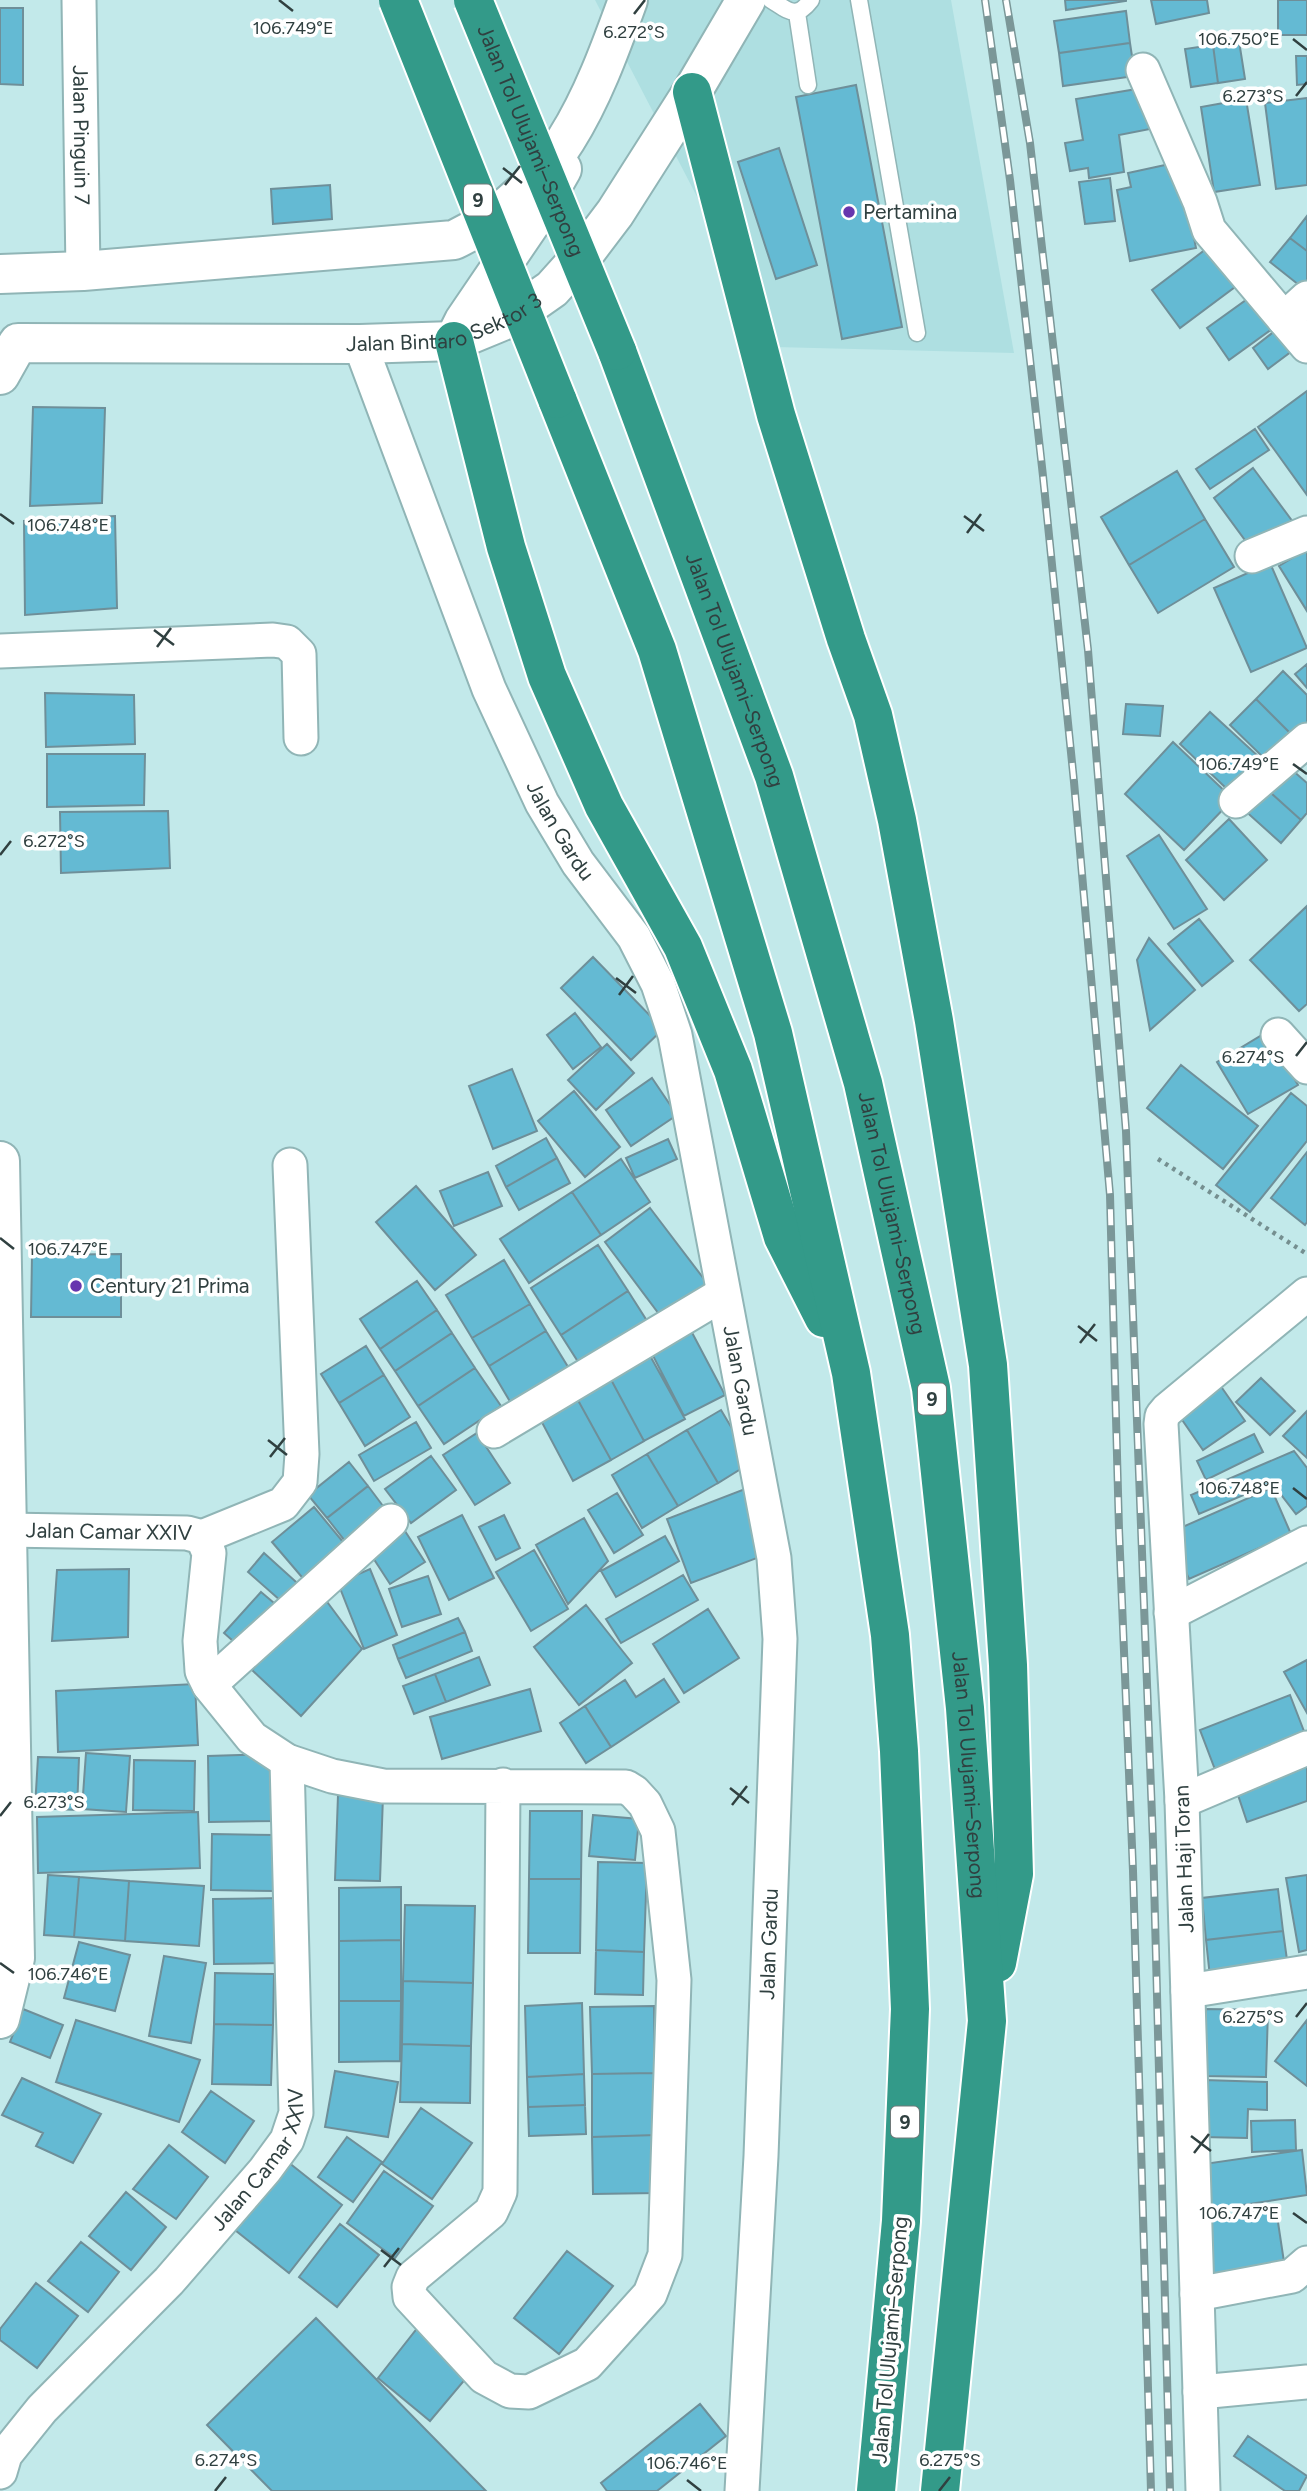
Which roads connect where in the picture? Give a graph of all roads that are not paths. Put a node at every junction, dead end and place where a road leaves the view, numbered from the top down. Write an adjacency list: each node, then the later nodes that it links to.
1 (79, 0): 14 (street, Jalan Pinguin 7)
2 (398, 0): 34 (highway, Jalan Tol Ulujami–Serpong / 9, bridge)
3 (473, 0): 49 (highway, Jalan Tol Ulujami–Serpong / 9, bridge)
4 (746, 0): 12 (main road, Jalan Bintaro Sektor 3)
5 (771, 0): 9 (lane)
6 (811, 0): 9 (lane)
7 (859, 0): 17 (lane)
8 (625, 2): 13 (main road)
9 (797, 13): 11 (lane)
10 (1143, 70): 16 (street)
11 (808, 85)
12 (692, 92): 18 (main road, Jalan Bintaro Sektor 3); 49 (highway)
13 (582, 115): 14 (main road); 18 (main road)
14 (83, 271): 15 (main road)
15 (0, 274)
16 (1295, 308): 20 (street)
17 (917, 333)
18 (454, 341): 19 (main road, Jalan Bintaro Sektor 3); 34 (highway)
19 (359, 344): 21 (main road, Jalan Bintaro Sektor 3); 32 (street, Jalan Gardu)
20 (1307, 346)
21 (0, 375)
22 (1307, 533): 23 (street)
23 (1252, 556)
24 (0, 651): 25 (street)
25 (301, 738)
26 (1307, 740): 27 (street)
27 (1236, 801)
28 (1278, 1035): 29 (street)
29 (1307, 1067)
30 (0, 1161): 37 (main road)
31 (290, 1165): 38 (street)
32 (723, 1294): 35 (street); 55 (street, Jalan Gardu)
33 (1307, 1294): 40 (street, Jalan Haji Toran)
34 (851, 1373): 56 (highway, Jalan Tol Ulujami–Serpong / 9)
35 (494, 1431)
36 (391, 1521): 41 (street)
37 (5, 1530): 38 (street, Jalan Camar XXIV); 48 (main road)
38 (202, 1537): 41 (street, Jalan Camar XXIV)
39 (1307, 1543): 40 (street)
40 (1171, 1612): 45 (street, Jalan Haji Toran)
41 (209, 1685): 43 (street, Jalan Camar XXIV)
42 (1307, 1748): 45 (street)
43 (287, 1761): 44 (street, Jalan Camar XXIV); 54 (street, Jalan Camar XXIV)
44 (503, 1785): 44 (street, Jalan Camar XXIV)
45 (1182, 1801): 47 (street, Jalan Haji Toran)
46 (1307, 1972): 47 (street)
47 (1188, 1991): 51 (street, Jalan Haji Toran)
48 (0, 2019)
49 (987, 2021): 57 (highway, Jalan Tol Ulujami–Serpong / 9)
50 (1307, 2263): 51 (street)
51 (1197, 2294): 53 (street, Jalan Haji Toran)
52 (1307, 2382): 53 (street)
53 (1200, 2392): 58 (street, Jalan Haji Toran)
54 (0, 2472)
55 (741, 2491)
56 (876, 2491)
57 (940, 2491)
58 (1203, 2491)

